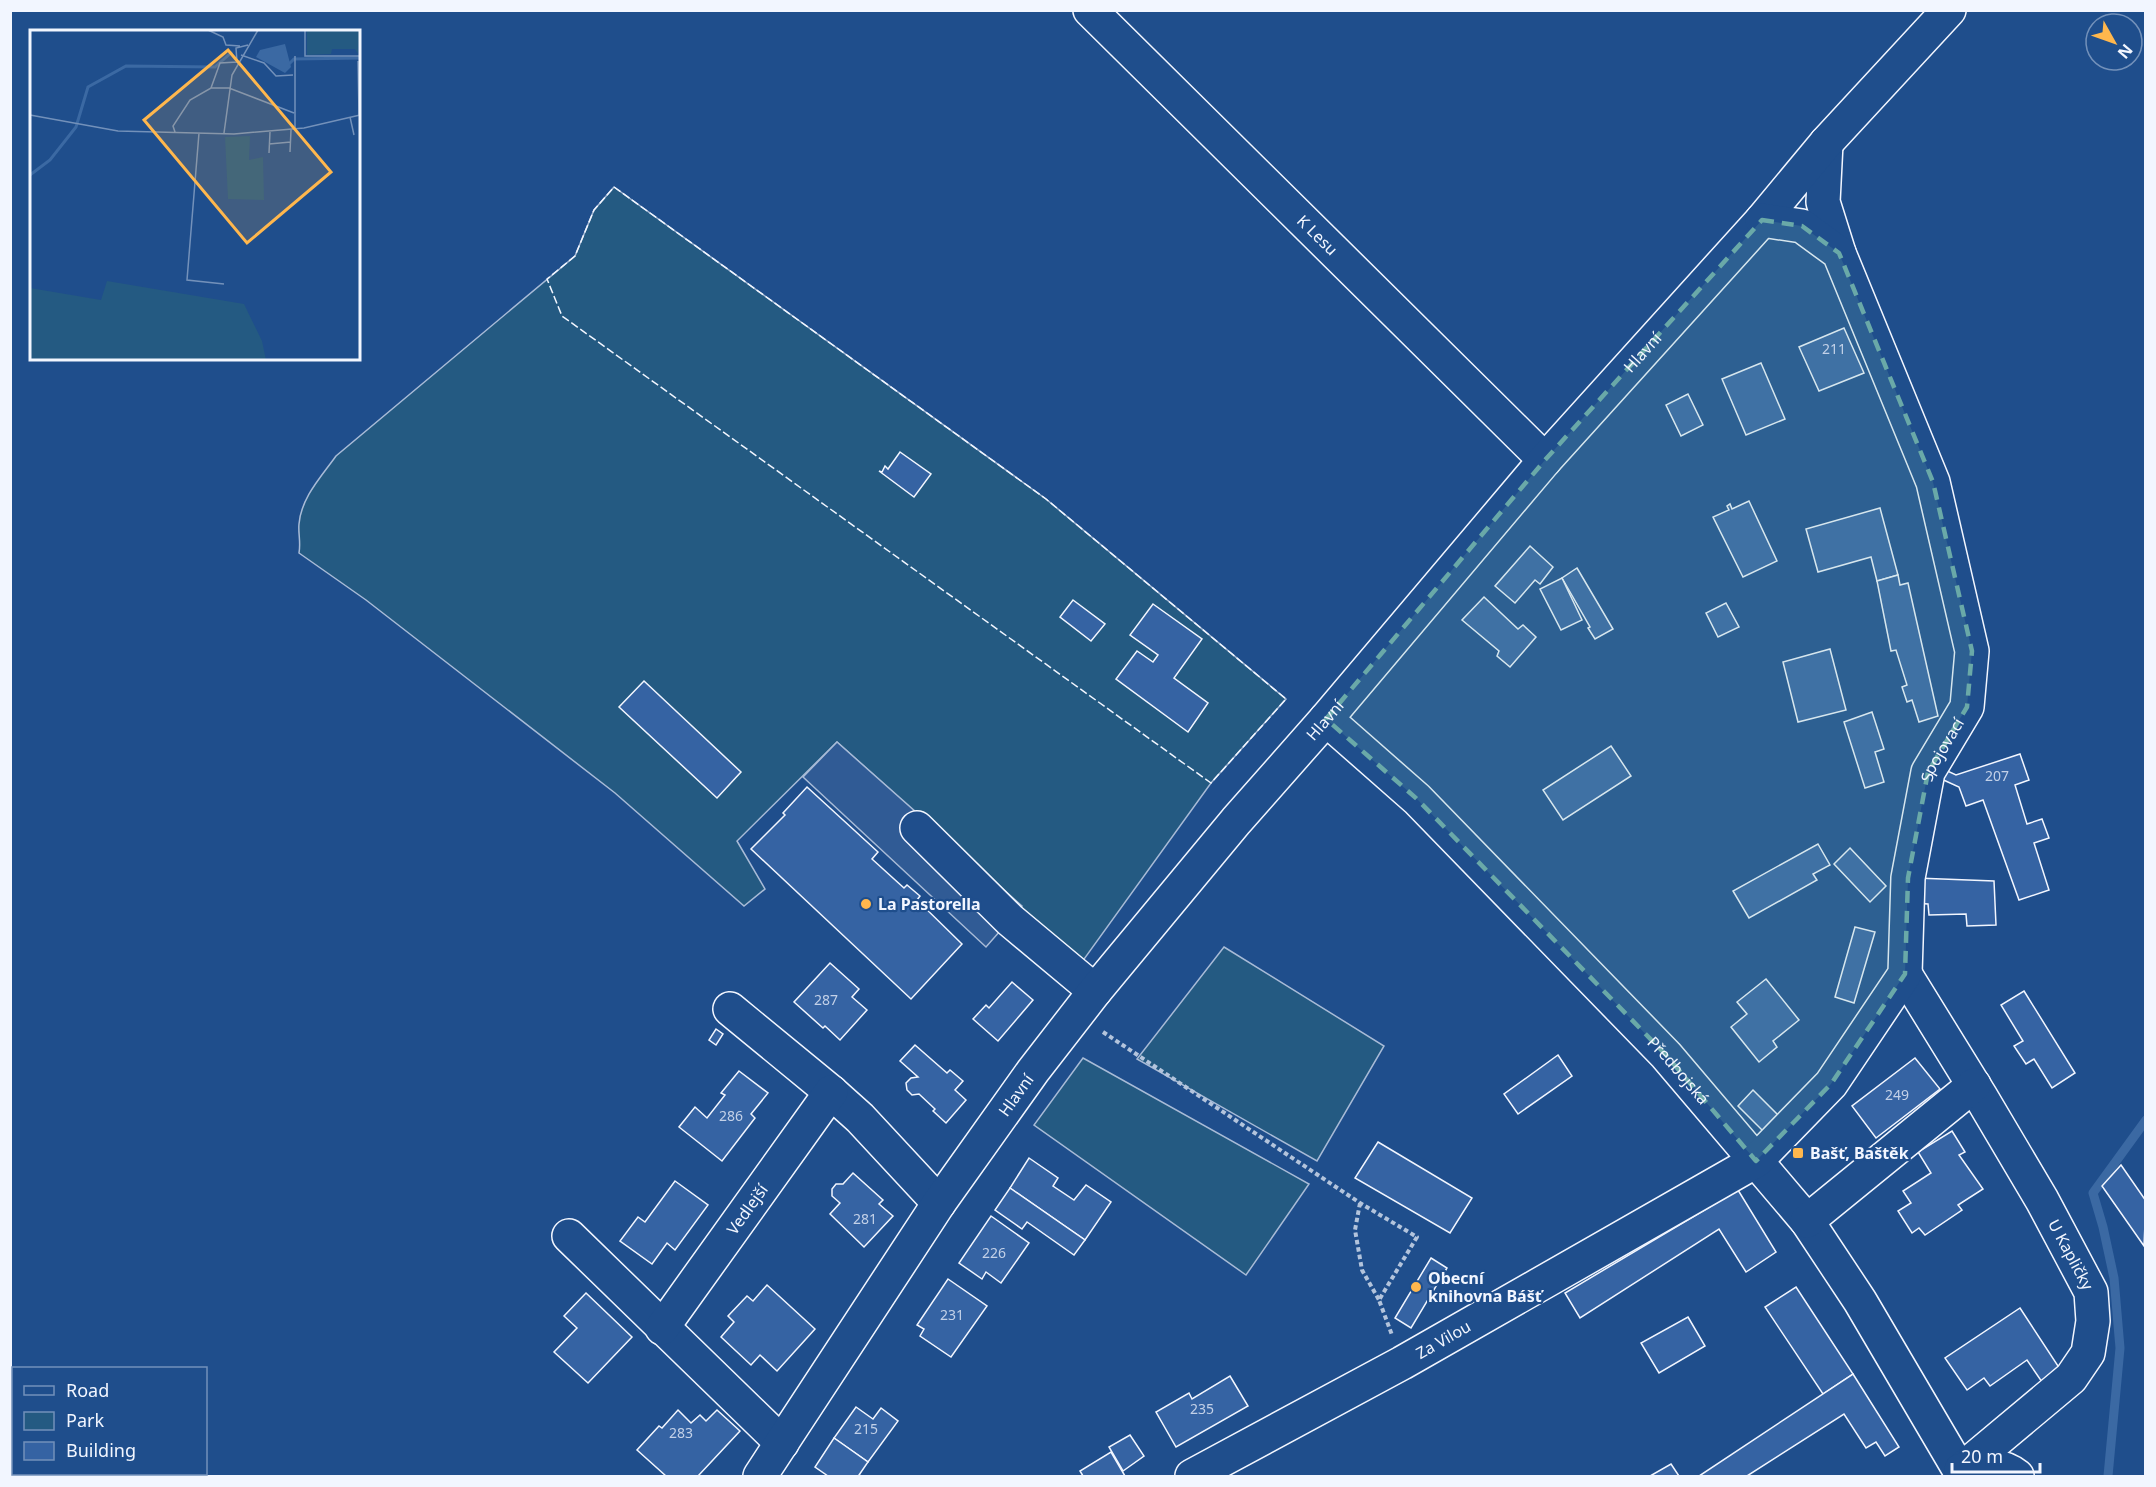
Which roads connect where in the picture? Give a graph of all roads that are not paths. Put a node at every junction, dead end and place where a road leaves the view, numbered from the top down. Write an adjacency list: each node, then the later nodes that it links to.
1 (1090, 10): 6 (street, K Lesu)
2 (1949, 10): 3 (street, Hlavní)
3 (1826, 143): 4 (street, Hlavní); 5 (street, Spojovací)
4 (1762, 220): 5 (street); 6 (street, Hlavní)
5 (1839, 253): 9 (street, Spojovací)
6 (1545, 460): 7 (street, Hlavní)
7 (1326, 719): 10 (street, Hlavní); 14 (street, Předbojská)
8 (917, 828): 10 (street)
9 (1905, 974): 12 (street, U Kapličky); 14 (street)
10 (1086, 1003): 15 (street, Hlavní)
11 (730, 1008): 13 (street)
12 (1974, 1085): 16 (street); 20 (street, U Kapličky)
13 (831, 1092): 15 (street); 18 (street, Vedlejší)
14 (1756, 1161): 16 (street, Předbojská); 22 (street, Za Vilou)
15 (939, 1203): 19 (street, Hlavní)
16 (1808, 1221): 20 (street, Předbojská)
17 (569, 1236): 18 (street)
18 (662, 1328): 19 (street)
19 (782, 1443): 21 (street, Hlavní)
20 (1962, 1473): 23 (street)
21 (760, 1476)
22 (1192, 1476)
23 (2017, 1476)

